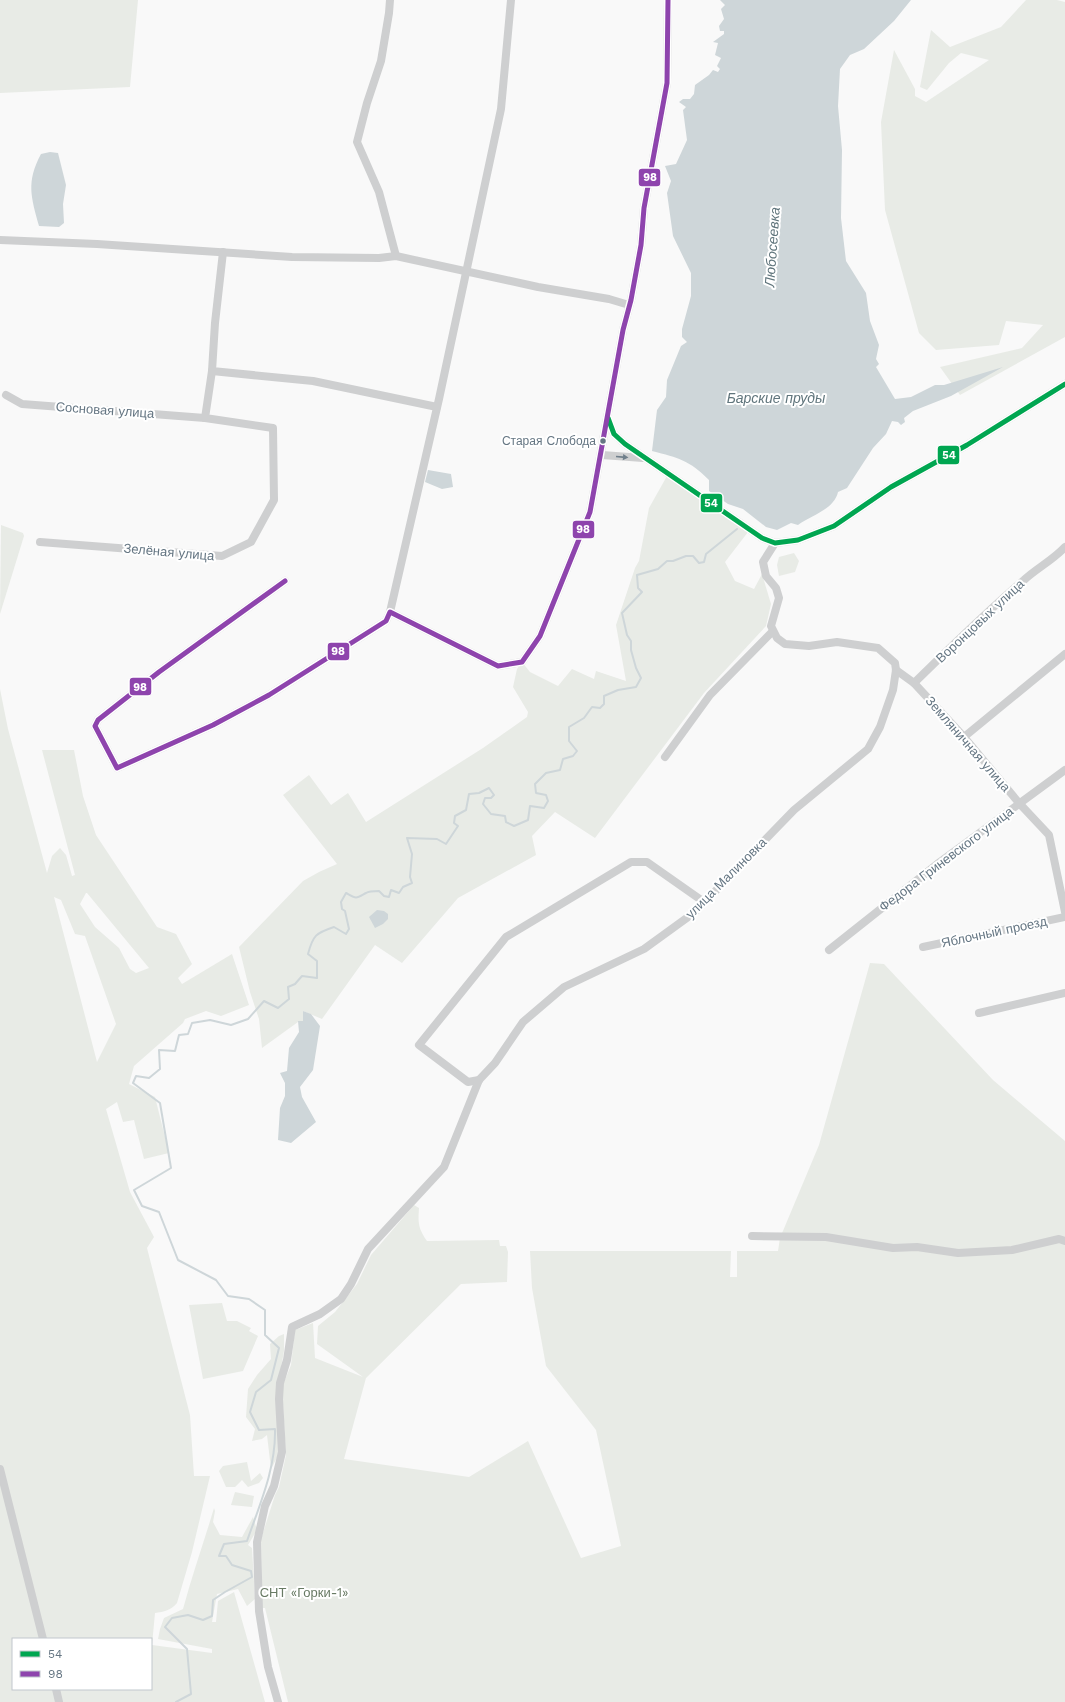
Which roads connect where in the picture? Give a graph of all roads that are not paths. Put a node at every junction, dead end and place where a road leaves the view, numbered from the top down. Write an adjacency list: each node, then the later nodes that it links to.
1 (390, 0): 6 (street)
2 (511, 0): 7 (street)
3 (668, 0): 8 (street)
4 (0, 240): 5 (street)
5 (223, 252): 6 (street); 9 (street)
6 (396, 256): 7 (street)
7 (466, 272): 8 (street); 12 (street)
8 (629, 305): 14 (street)
9 (212, 370): 12 (street); 13 (street)
10 (1065, 384): 20 (street)
11 (6, 395): 13 (street, Сосновая улица)
12 (437, 407): 23 (street)
13 (205, 418): 19 (street, Зелёная улица)
14 (608, 418): 15 (street); 16 (street)
15 (614, 434): 16 (street); 18 (street)
16 (605, 437): 17 (street)
17 (602, 455): 18 (street, one-way to 18); 23 (street)
18 (643, 458): 20 (street)
19 (40, 542)
20 (775, 543): 24 (street)
21 (1065, 547): 27 (street, Воронцовых улица)
22 (285, 580): 23 (street)
23 (390, 612)
24 (772, 632): 26 (street); 29 (street)
25 (1065, 654): 28 (street)
26 (896, 670): 27 (street); 32 (street, улица Малиновка)
27 (914, 683): 28 (street, Земляничная улица)
28 (964, 737): 31 (street, Земляничная улица)
29 (665, 757)
30 (1065, 770): 31 (street, Федора Гриневского улица)
31 (1018, 804): 33 (street, Земляничная улица); 36 (street, Федора Гриневского улица)
32 (704, 902): 39 (street, улица Малиновка); 39 (street)
33 (1065, 912)
34 (1065, 917): 35 (street, Яблочный проезд)
35 (923, 947)
36 (829, 950)
37 (1065, 993): 38 (street)
38 (979, 1013)
39 (479, 1080): 46 (street)
40 (752, 1236): 41 (street)
41 (1065, 1241)
42 (0, 1470): 43 (street)
43 (43, 1638)
44 (56, 1690): 45 (street)
45 (60, 1702)
46 (278, 1702)

